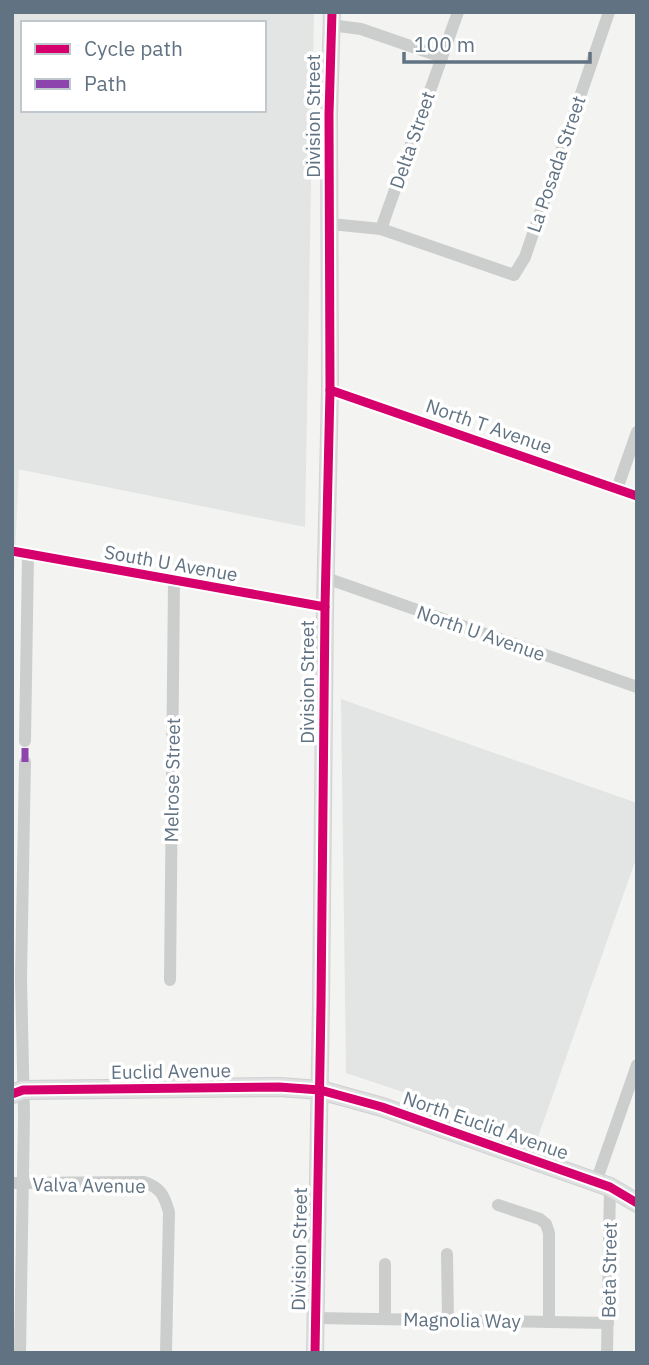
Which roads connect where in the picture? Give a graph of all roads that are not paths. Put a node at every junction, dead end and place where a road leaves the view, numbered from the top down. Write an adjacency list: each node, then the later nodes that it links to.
1 (458, 12): 4 (street, Delta Street)
2 (609, 12): 6 (street, La Posada Street)
3 (332, 19): 4 (street); 5 (main road, Division Street)
4 (442, 57): 6 (street, Delta Street)
5 (331, 224): 6 (street); 7 (main road, Division Street)
6 (382, 229)
7 (330, 390): 9 (street, North T Avenue); 13 (main road, Division Street)
8 (637, 432): 9 (street)
9 (617, 489): 10 (street, North T Avenue)
10 (637, 496)
11 (12, 551): 12 (street, South U Avenue)
12 (28, 555): 14 (street, South U Avenue); 17 (street)
13 (326, 578): 15 (main road, Division Street); 16 (street, North U Avenue)
14 (174, 581): 15 (street, South U Avenue); 19 (street, Melrose Street)
15 (324, 607): 22 (main road, Division Street)
16 (637, 687)
17 (25, 741)
18 (25, 762): 21 (street)
19 (170, 980)
20 (637, 1065): 24 (street, Beta Street)
21 (16, 1089): 22 (main road, Euclid Avenue); 23 (street)
22 (320, 1090): 24 (main road, North Euclid Avenue); 30 (main road, Division Street)
23 (18, 1183): 35 (street); 36 (street, Valva Avenue)
24 (603, 1185): 25 (main road, North Euclid Avenue); 26 (main road, North Euclid Avenue); 34 (street, Beta Street)
25 (637, 1186)
26 (637, 1203)
27 (498, 1205): 33 (street)
28 (447, 1254): 32 (street)
29 (385, 1264): 31 (street)
30 (315, 1318): 31 (street, Magnolia Way); 37 (main road, Division Street)
31 (385, 1319): 32 (street, Magnolia Way)
32 (448, 1320): 33 (street, Magnolia Way)
33 (549, 1322): 34 (street, Magnolia Way)
34 (608, 1323): 38 (street, Beta Street)
35 (20, 1353)
36 (166, 1353)
37 (315, 1353)
38 (607, 1353)

